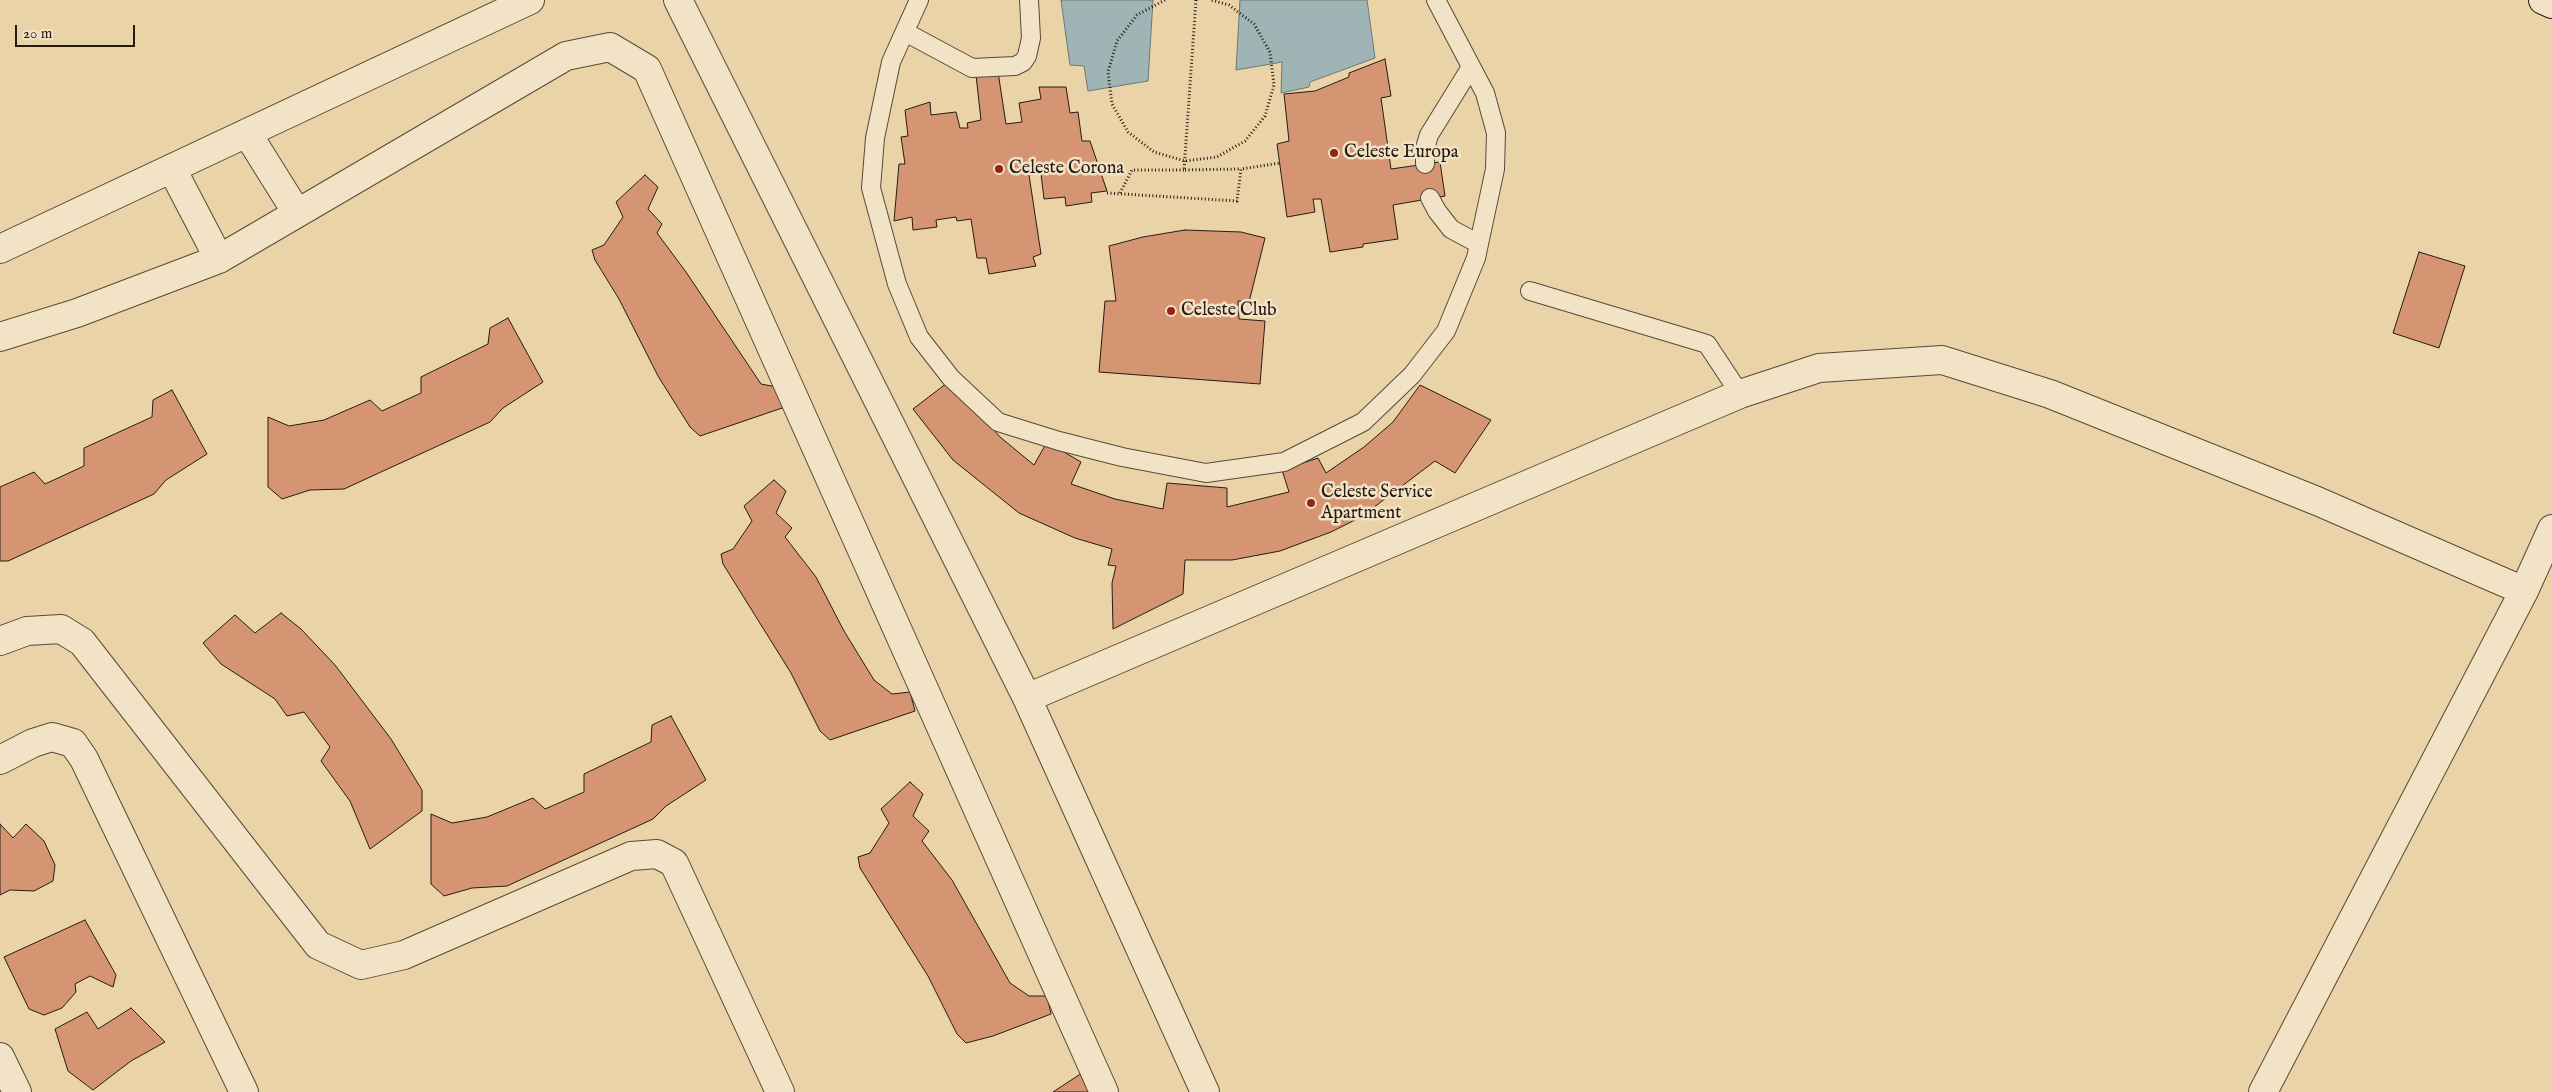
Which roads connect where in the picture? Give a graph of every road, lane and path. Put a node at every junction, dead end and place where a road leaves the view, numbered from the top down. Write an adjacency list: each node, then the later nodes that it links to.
1 (530, 0): 13 (street)
2 (678, 0): 33 (street)
3 (919, 0): 11 (lane)
4 (1030, 0): 11 (lane)
5 (1165, 0): 14 (path)
6 (1196, 0): 14 (path)
7 (1211, 0): 14 (path)
8 (1436, 0): 12 (lane)
9 (2542, 0): 10 (street)
10 (2552, 4)
11 (905, 32): 24 (lane)
12 (1471, 67): 16 (lane); 24 (lane)
13 (247, 133): 17 (street); 23 (street)
14 (1185, 161): 19 (path)
15 (1280, 163): 18 (path)
16 (1425, 164)
17 (172, 169): 25 (street); 26 (street)
18 (1241, 169): 19 (path); 21 (path)
19 (1184, 170): 21 (path)
20 (1107, 193): 21 (path)
21 (1120, 193)
22 (1430, 198): 24 (lane)
23 (297, 213): 26 (street); 39 (street)
24 (1479, 244)
25 (0, 249)
26 (219, 259): 28 (street)
27 (1530, 291): 29 (lane)
28 (0, 337)
29 (1740, 394): 31 (street); 33 (street)
30 (2552, 529): 31 (street)
31 (2524, 591): 41 (street)
32 (0, 641): 38 (street)
33 (1027, 698): 40 (street)
34 (0, 760): 37 (street)
35 (0, 1057): 36 (street)
36 (17, 1092)
37 (244, 1092)
38 (780, 1092)
39 (1104, 1092)
40 (1205, 1092)
41 (2263, 1092)

